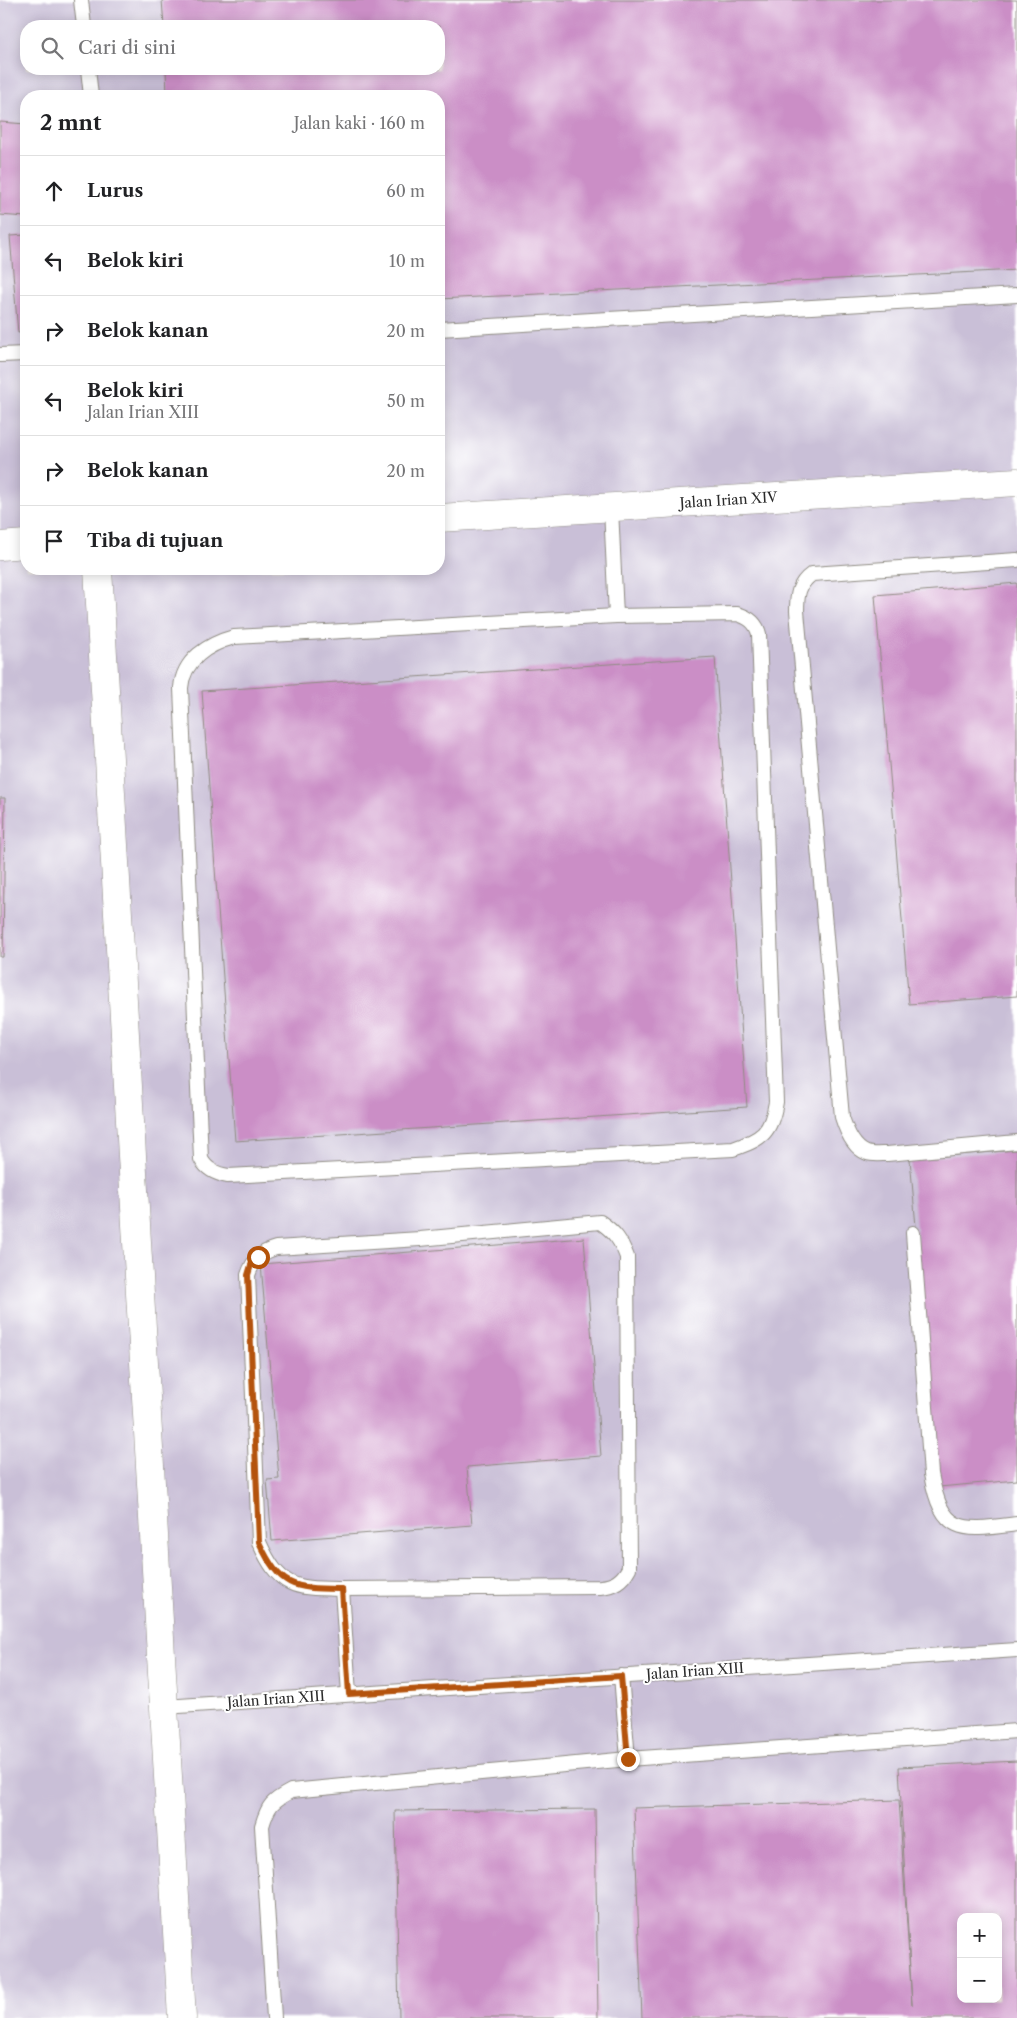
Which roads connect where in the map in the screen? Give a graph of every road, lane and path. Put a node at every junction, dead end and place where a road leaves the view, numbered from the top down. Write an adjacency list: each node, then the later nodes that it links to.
1 (81, 0): 2 (lane)
2 (83, 20)
3 (89, 75): 4 (lane)
4 (90, 90)
5 (1017, 295): 6 (lane)
6 (445, 329)
7 (20, 354): 8 (lane)
8 (0, 355)
9 (1017, 482): 10 (street, Jalan Irian XIV)
10 (611, 508): 11 (street, Jalan Irian XIV); 16 (lane)
11 (445, 518)
12 (20, 544): 13 (street)
13 (0, 546)
14 (1017, 560): 17 (lane)
15 (98, 575): 24 (street)
16 (616, 616): 16 (lane)
17 (1017, 1142)
18 (913, 1233): 19 (lane)
19 (1017, 1524)
20 (342, 1589): 20 (lane); 23 (lane)
21 (1017, 1650): 22 (lane, Jalan Irian XIII)
22 (621, 1676): 23 (lane, Jalan Irian XIII); 26 (lane)
23 (349, 1694): 24 (lane, Jalan Irian XIII)
24 (164, 1707): 27 (street)
25 (1017, 1731): 26 (lane)
26 (628, 1759): 28 (lane)
27 (182, 2018)
28 (274, 2018)

